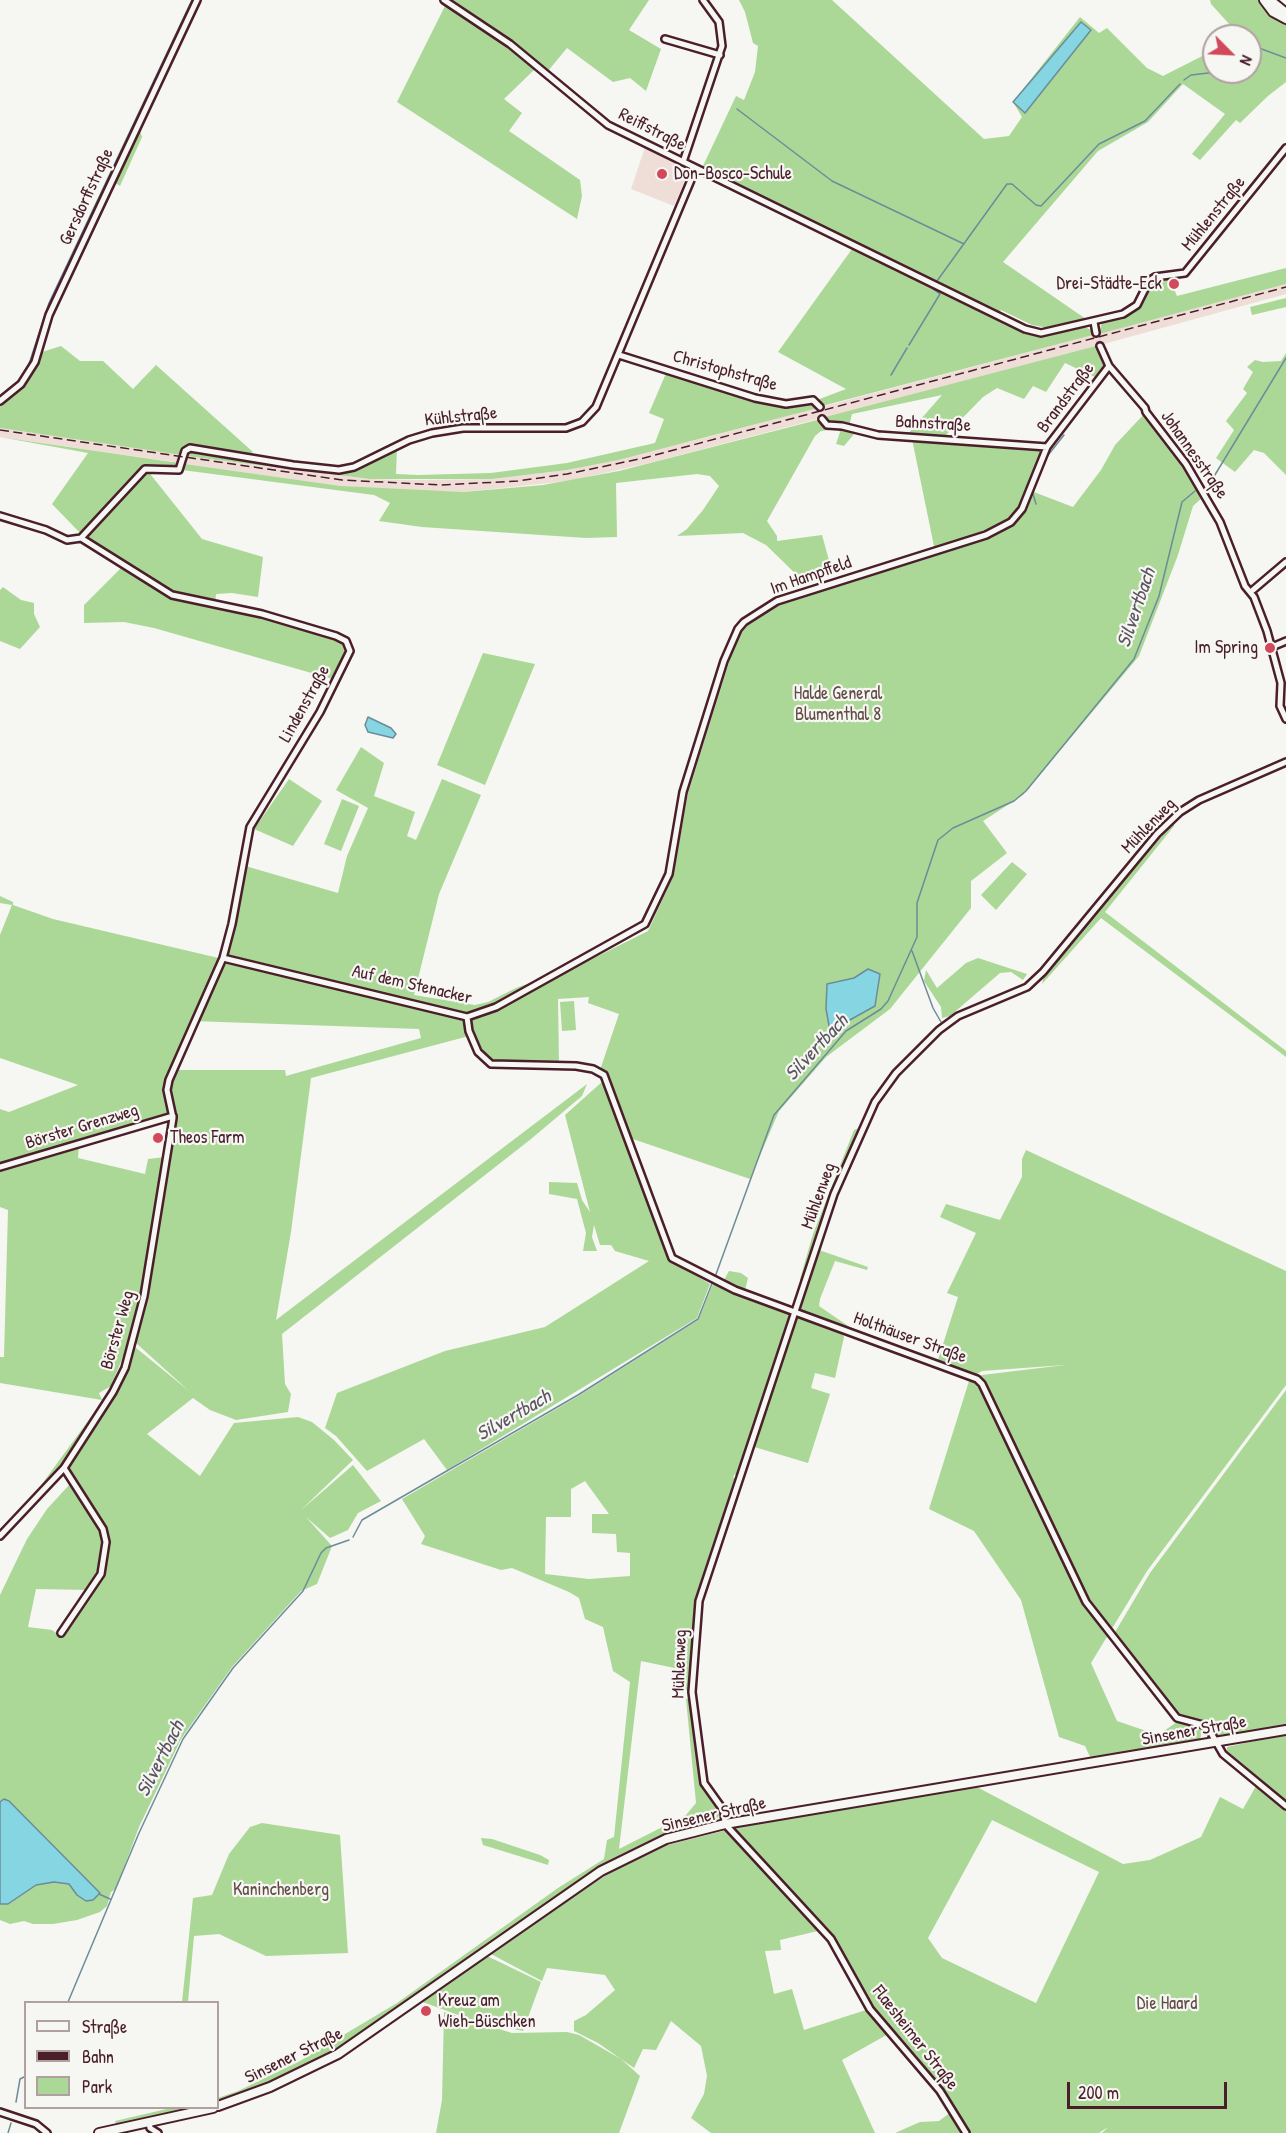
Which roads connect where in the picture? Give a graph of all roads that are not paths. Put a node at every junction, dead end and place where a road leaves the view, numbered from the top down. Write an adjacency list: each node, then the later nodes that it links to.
1 (197, 0): 19 (street, Gersdorffstraße)
2 (444, 0): 11 (street, Reiffstraße)
3 (703, 0): 9 (street)
4 (1264, 0): 7 (main road)
5 (1270, 0): 6 (main road)
6 (1286, 13)
7 (1286, 19)
8 (665, 39): 9 (street)
9 (720, 55): 11 (street)
10 (1286, 148): 14 (street, Mühlenstraße)
11 (683, 162): 12 (street, Reiffstraße)
12 (696, 168): 13 (street, Reiffstraße); 17 (street, Kühlstraße)
13 (965, 300): 14 (street, Mühlenstraße)
14 (1094, 321): 15 (street)
15 (1096, 333)
16 (1100, 346): 18 (street, Johannesstraße)
17 (619, 355): 20 (street, Christophstraße); 24 (street, Kühlstraße)
18 (1108, 366): 22 (street, Brandstraße); 26 (street, Johannesstraße)
19 (0, 401)
20 (820, 407)
21 (822, 419): 22 (street, Bahnstraße)
22 (1047, 447): 32 (street, Im Hampffeld)
23 (0, 516): 24 (street, Lindenstraße)
24 (81, 538): 33 (street, Lindenstraße)
25 (1286, 562): 26 (street)
26 (1252, 592): 28 (street, Johannesstraße)
27 (1286, 641): 28 (street)
28 (1272, 647): 29 (street, Johannesstraße)
29 (1284, 688): 30 (street, Johannesstraße)
30 (1286, 719)
31 (1286, 762): 38 (street, Mühlenweg)
32 (645, 924): 34 (street, Auf dem Stenacker)
33 (223, 958): 34 (street, Auf dem Stenacker); 35 (street, Lindenstraße)
34 (467, 1017): 38 (street, Holthäuser Straße)
35 (173, 1116): 36 (street, Lindenstraße); 37 (street, Börster Grenzweg)
36 (171, 1130): 39 (street, Börster Weg)
37 (0, 1167)
38 (795, 1313): 43 (street, Holthäuser Straße); 45 (street, Mühlenweg)
39 (64, 1468): 40 (street, Börster Weg); 41 (street)
40 (0, 1536)
41 (61, 1633)
42 (1286, 1730): 43 (main road, Sinsener Straße)
43 (1216, 1743): 44 (street, Holthäuser Straße); 45 (main road, Sinsener Straße)
44 (1286, 1806)
45 (725, 1824): 46 (main road, Sinsener Straße); 53 (street, Flaesheimer Straße)
46 (219, 2106)
47 (208, 2109): 49 (main road)
48 (0, 2112): 50 (street)
49 (149, 2122): 51 (main road); 52 (street)
50 (47, 2133)
51 (99, 2133)
52 (158, 2133)
53 (966, 2133)

